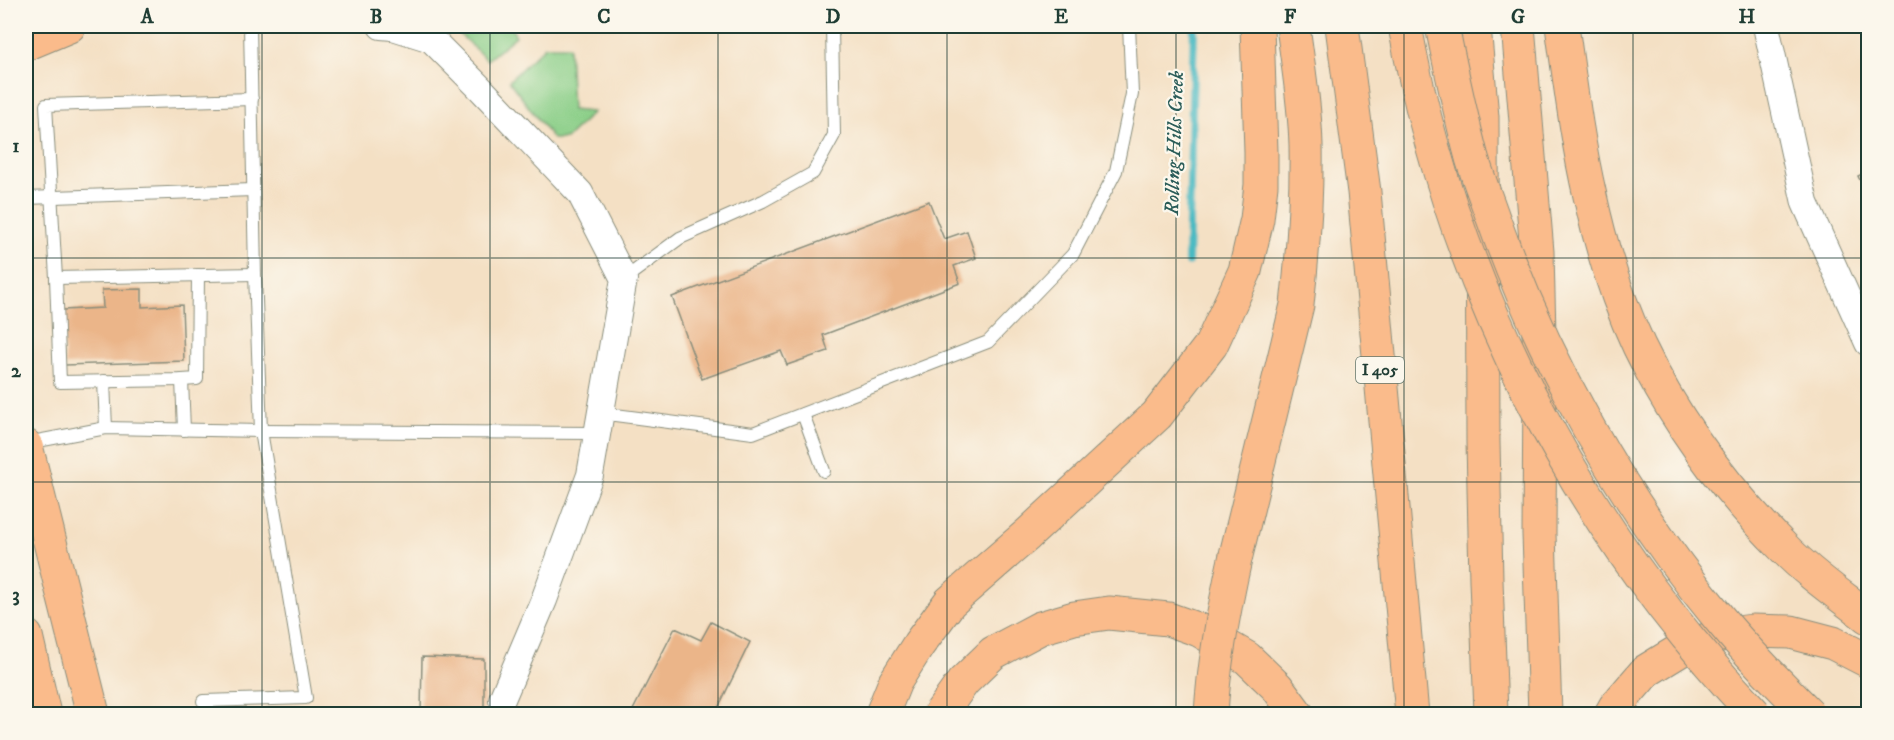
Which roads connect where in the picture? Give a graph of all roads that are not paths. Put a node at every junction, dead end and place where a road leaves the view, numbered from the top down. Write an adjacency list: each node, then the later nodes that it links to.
1 (69, 26): 15 (main road)
2 (250, 26): 16 (lane)
3 (381, 26): 23 (street)
4 (832, 26): 23 (lane)
5 (1130, 26): 27 (lane)
6 (1257, 26): 41 (main road)
7 (1293, 26): 43 (main road, bridge)
8 (1342, 26): 45 (main road, I 405)
9 (1405, 26): 49 (main road, bridge)
10 (1442, 26): 50 (main road, bridge)
11 (1474, 26): 46 (main road)
12 (1518, 26): 47 (main road)
13 (1562, 26): 34 (main road)
14 (1766, 26): 24 (street)
15 (26, 44)
16 (252, 99): 17 (lane); 18 (lane)
17 (253, 190): 18 (lane); 20 (lane)
18 (50, 197): 19 (lane); 22 (lane)
19 (26, 198)
20 (255, 274): 21 (lane); 31 (lane)
21 (198, 275): 22 (lane); 25 (lane)
22 (56, 278): 26 (lane)
23 (624, 279): 28 (street)
24 (1869, 343)
25 (182, 380): 26 (lane); 30 (lane)
26 (104, 381): 29 (lane)
27 (803, 414): 28 (lane); 33 (lane)
28 (599, 423): 31 (lane); 37 (street)
29 (106, 428): 30 (lane); 32 (lane)
30 (184, 430): 31 (lane)
31 (261, 431): 38 (lane)
32 (26, 444): 40 (main road)
33 (824, 471)
34 (1869, 617)
35 (26, 636): 39 (main road)
36 (1869, 660): 48 (main road)
37 (502, 699)
38 (203, 701)
39 (44, 714)
40 (93, 714)
41 (882, 714)
42 (940, 714): 44 (main road)
43 (1211, 714)
44 (1297, 714)
45 (1412, 714)
46 (1491, 714)
47 (1545, 714)
48 (1611, 714)
49 (1755, 714)
50 (1809, 714)

